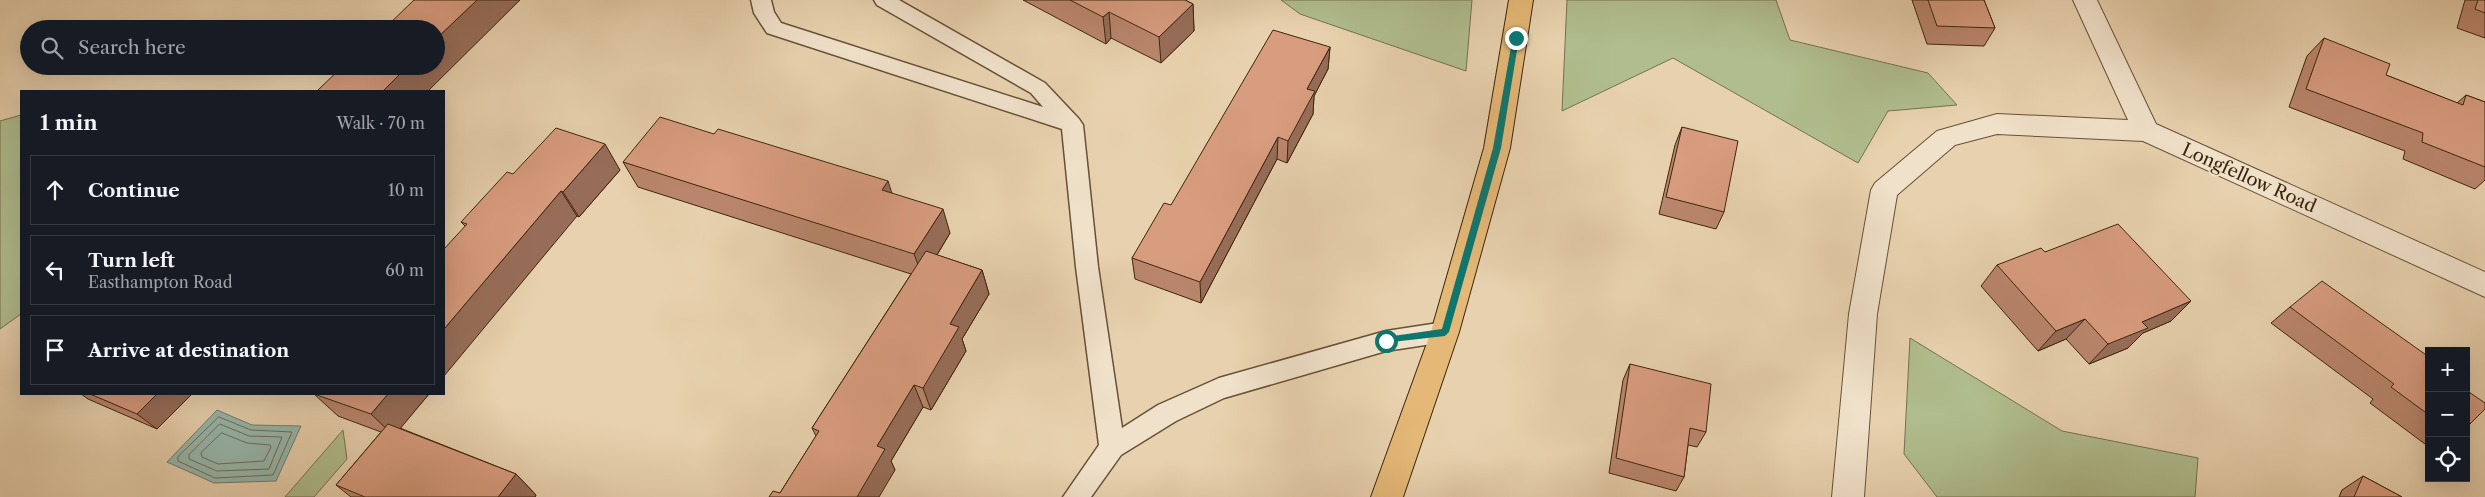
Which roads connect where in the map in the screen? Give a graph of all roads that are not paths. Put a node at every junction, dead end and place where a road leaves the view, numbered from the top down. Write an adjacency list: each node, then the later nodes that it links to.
1 (761, 0): 5 (lane)
2 (884, 0): 5 (lane)
3 (1521, 0): 8 (main road)
4 (2085, 0): 6 (street)
5 (1072, 125): 9 (lane)
6 (2146, 131): 7 (street, Longfellow Road); 12 (street)
7 (2485, 284)
8 (1445, 332): 9 (lane); 11 (main road)
9 (1112, 447): 10 (lane)
10 (1076, 497)
11 (1387, 497)
12 (1848, 497)

